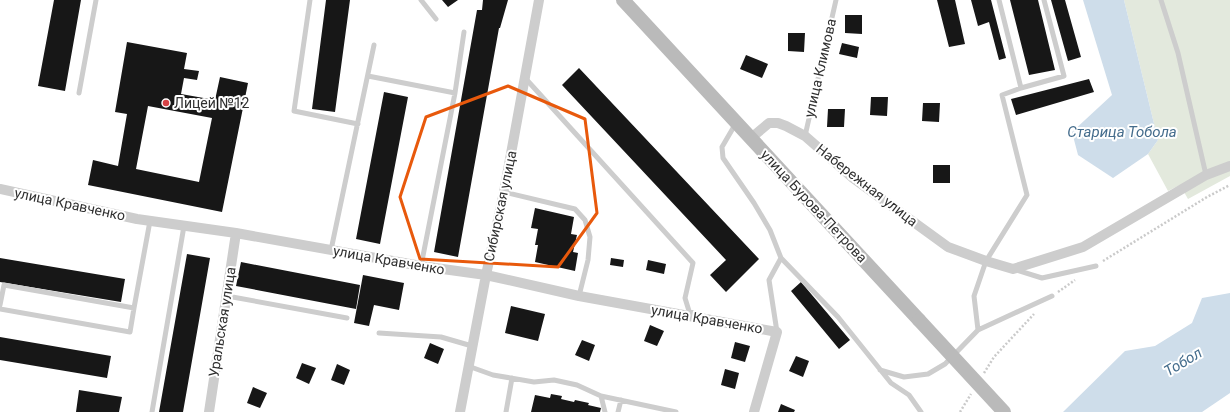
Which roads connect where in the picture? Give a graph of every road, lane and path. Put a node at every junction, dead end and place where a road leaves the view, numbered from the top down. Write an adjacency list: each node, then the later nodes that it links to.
1 (96, 0): 16 (lane)
2 (310, 0): 19 (lane)
3 (421, 0): 10 (lane)
4 (539, 0): 14 (street, Сибирская улица)
5 (623, 0): 18 (main road, улица Бурова-Петрова)
6 (836, 0): 20 (lane, улица Климова)
7 (999, 0): 15 (lane)
8 (1044, 0): 15 (lane)
9 (1161, 0): 23 (lane)
10 (436, 19)
11 (464, 32): 17 (lane)
12 (374, 45): 13 (lane)
13 (368, 76): 17 (lane); 19 (lane)
14 (525, 78): 26 (street, Сибирская улица); 46 (lane)
15 (1021, 88): 32 (lane)
16 (79, 93)
17 (455, 93): 33 (lane)
18 (737, 122): 21 (main road, улица Бурова-Петрова); 31 (lane)
19 (358, 124): 30 (lane)
20 (805, 136): 21 (street, Набережная улица); 32 (street, Набережная улица)
21 (752, 138): 68 (main road, улица Бурова-Петрова, bridge)
22 (1230, 166): 23 (street)
23 (1206, 175): 35 (street)
24 (1230, 185): 34 (path)
25 (0, 189): 27 (street, улица Кравченко)
26 (504, 192): 36 (street, Сибирская улица); 39 (lane)
27 (150, 221): 28 (street, улица Кравченко); 42 (lane)
28 (184, 226): 29 (street, улица Кравченко); 58 (lane)
29 (236, 233): 30 (street, улица Кравченко); 38 (street, Уральская улица)
30 (331, 250): 33 (street, улица Кравченко)
31 (781, 258): 48 (lane); 52 (lane)
32 (986, 261): 35 (street, Набережная улица); 47 (lane)
33 (421, 266): 36 (street, улица Кравченко)
34 (1096, 266): 35 (lane)
35 (1013, 269)
36 (486, 275): 39 (street, улица Кравченко); 50 (street, Сибирская улица)
37 (1077, 279): 40 (path)
38 (226, 296): 45 (lane); 59 (street, Уральская улица)
39 (580, 296): 46 (street, улица Кравченко)
40 (1052, 296): 47 (lane)
41 (0, 305): 42 (lane)
42 (134, 308): 43 (lane)
43 (0, 309)
44 (1036, 312): 53 (path)
45 (347, 318)
46 (706, 319): 48 (street, улица Кравченко)
47 (978, 330): 52 (lane)
48 (777, 332): 65 (street)
49 (379, 333): 50 (lane)
50 (472, 346): 51 (street, Сибирская улица)
51 (468, 366): 54 (lane); 60 (street, Сибирская улица)
52 (880, 370): 66 (lane)
53 (982, 375)
54 (512, 378): 56 (lane); 61 (lane)
55 (975, 388): 67 (path)
56 (600, 396): 57 (lane); 62 (lane)
57 (621, 400): 63 (lane); 64 (lane)
58 (152, 412)
59 (209, 412)
60 (460, 412)
61 (506, 412)
62 (605, 412)
63 (618, 412)
64 (676, 412)
65 (754, 412)
66 (921, 412)
67 (960, 412)
68 (1004, 412)

